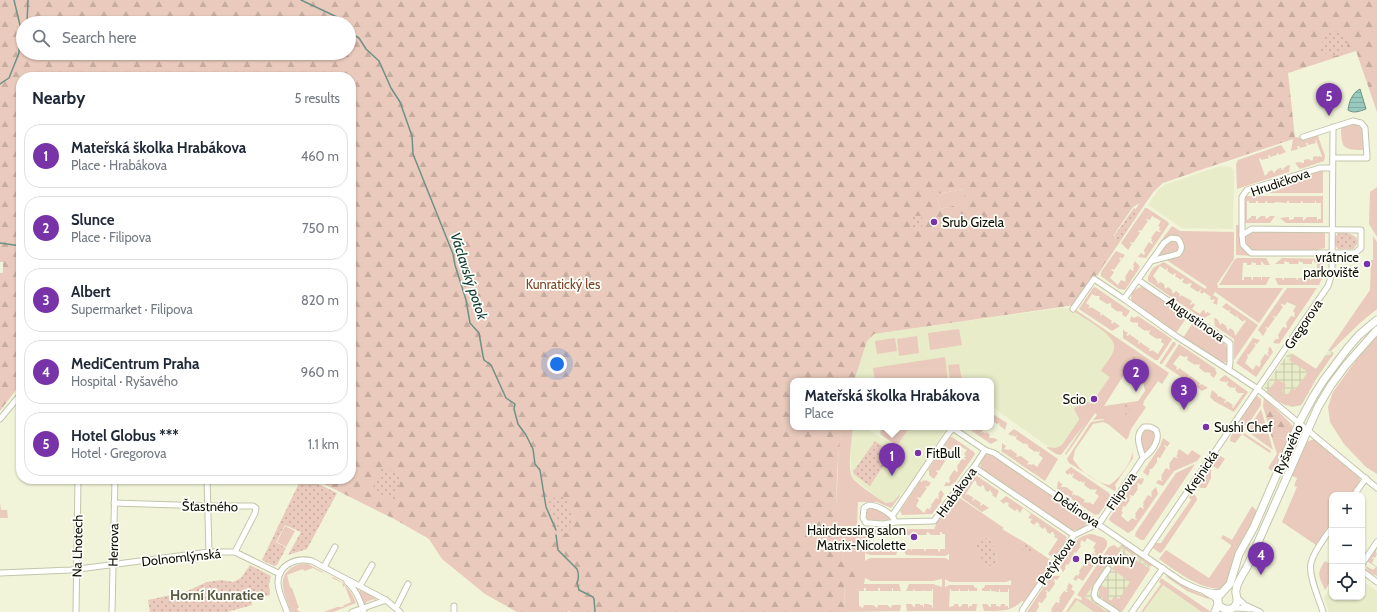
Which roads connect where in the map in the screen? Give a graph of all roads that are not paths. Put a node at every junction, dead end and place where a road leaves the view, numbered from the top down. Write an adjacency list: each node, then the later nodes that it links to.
1 (1333, 127): 2 (street); 3 (street, Gregorova); 3 (street)
2 (1303, 137)
3 (1333, 158): 4 (street, Gregorova)
4 (1332, 168): 5 (street, Gregorova); 6 (street, Hrudičkova)
5 (1332, 229): 6 (street); 7 (street, Gregorova); 7 (street)
6 (1242, 235): 7 (street, Hrudičkova)
7 (1332, 253): 15 (street, Gregorova)
8 (1151, 261): 8 (street); 9 (street)
9 (1138, 280): 10 (street); 14 (street, Augustinova)
10 (1124, 299): 11 (street, Augustinova); 14 (street, Augustinova)
11 (1073, 309)
12 (1377, 320): 18 (main road, Ryšavého)
13 (1377, 330): 19 (main road, Ryšavého)
14 (1229, 370): 15 (street, Augustinova)
15 (1258, 389): 18 (street, Augustinova); 42 (street, Krejnická)
16 (16, 400): 17 (street)
17 (0, 419)
18 (1299, 423): 19 (street, Augustinova); 58 (main road, Ryšavého)
19 (1307, 429): 25 (street, Augustinova); 59 (main road, Ryšavého)
20 (952, 430): 33 (street)
21 (957, 430): 22 (street, Dědinova)
22 (985, 450): 24 (street, Hrabákova); 35 (street, Dědinova)
23 (1143, 458): 23 (street, Filipova); 35 (street, Filipova)
24 (974, 467): 34 (street, Hrabákova); 37 (street, Dědinova)
25 (1366, 478): 29 (street, Augustinova); 30 (street)
26 (78, 484): 48 (street, Na Lhotech)
27 (115, 484): 31 (street, Herrova)
28 (207, 484): 32 (street)
29 (1377, 488)
30 (1356, 492)
31 (114, 503): 32 (street, Šťastného); 44 (street, Herrova)
32 (208, 506): 40 (street); 41 (street, Šťastného)
33 (892, 516): 34 (street, Hrabákova); 34 (street, Hrabákova)
34 (896, 522)
35 (1097, 524): 37 (street, Petýrkova); 42 (street, Dědinova)
36 (1331, 528): 76 (street)
37 (1074, 535): 64 (street, Petýrkova)
38 (1377, 542): 43 (street)
39 (335, 547): 46 (street)
40 (209, 552): 41 (street, Dolnomlýnská); 44 (street, Dolnomlýnská)
41 (235, 552): 52 (street, Dolnomlýnská)
42 (1144, 555): 47 (street, Dědinova)
43 (1365, 560)
44 (113, 565): 48 (street, Dolnomlýnská); 68 (street, Herrova)
45 (372, 565): 56 (street)
46 (324, 568): 52 (street); 53 (street)
47 (1163, 568): 57 (street, Dědinova); 73 (street)
48 (77, 569): 50 (street, Dolnomlýnská); 67 (street, Na Lhotech)
49 (1108, 569): 72 (street)
50 (0, 573)
51 (1365, 573): 54 (street)
52 (280, 574): 69 (street)
53 (341, 576): 56 (street); 62 (street)
54 (1377, 582)
55 (408, 584): 63 (street)
56 (360, 586): 60 (street)
57 (1201, 590): 58 (street, Dědinova); 61 (street, Dědinova)
58 (1222, 592): 59 (main road); 61 (main road, Ryšavého)
59 (1236, 596): 65 (main road, Ryšavého); 66 (street)
60 (386, 600): 62 (street); 63 (street)
61 (1218, 602): 65 (main road); 74 (main road, Ryšavého)
62 (363, 610): 70 (street)
63 (398, 610)
64 (1023, 610): 71 (street, Petýrkova)
65 (1230, 610): 66 (street)
66 (1254, 610): 75 (street)
67 (76, 612)
68 (112, 612)
69 (287, 612)
70 (352, 612)
71 (1017, 612)
72 (1116, 612)
73 (1132, 612)
74 (1216, 612)
75 (1260, 612)
76 (1323, 612)

